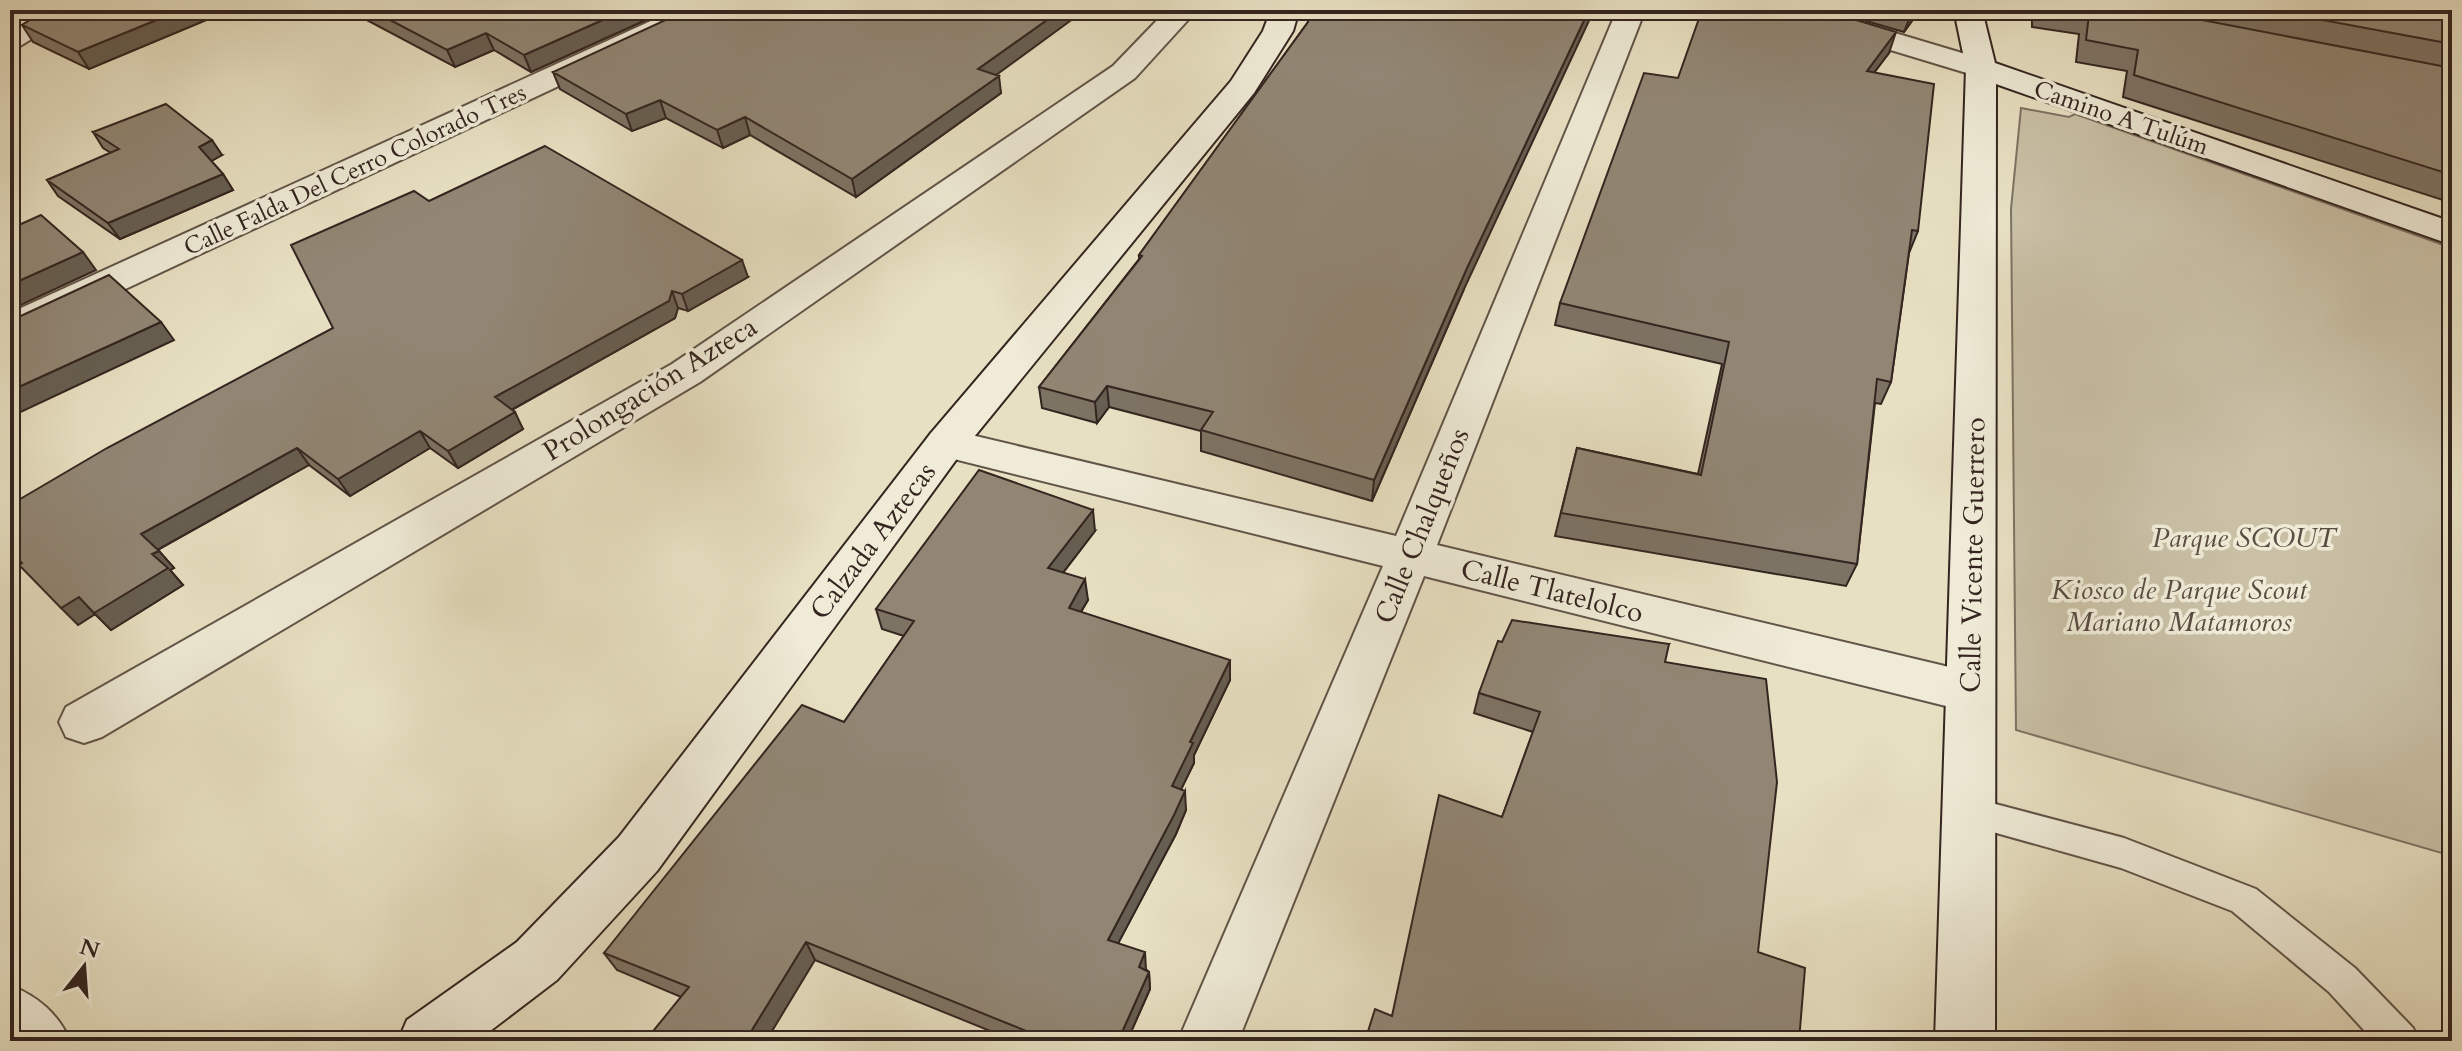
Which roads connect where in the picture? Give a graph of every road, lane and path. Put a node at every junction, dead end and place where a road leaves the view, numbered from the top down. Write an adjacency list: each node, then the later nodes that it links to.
1 (59, 10): 8 (street)
2 (698, 10): 11 (street, Calle Falda Del Cerro Colorado Tres)
3 (1183, 10): 15 (street, Prolongación Azteca)
4 (1285, 10): 12 (street, Calzada Aztecas)
5 (1631, 10): 13 (street, Calle Chalqueños)
6 (1788, 10): 9 (street, Camino A Tulúm)
7 (1968, 10): 9 (street, Calle Vicente Guerrero)
8 (10, 40)
9 (1981, 68): 10 (street, Camino A Tulúm); 14 (street, Calle Vicente Guerrero)
10 (2452, 234)
11 (10, 328)
12 (946, 443): 13 (street, Calle Tlatelolco); 19 (street, Calzada Aztecas)
13 (1410, 556): 14 (street, Calle Tlatelolco); 20 (street, Calle Chalqueños)
14 (1970, 692): 16 (street, Calle Vicente Guerrero)
15 (84, 722)
16 (1969, 812): 21 (street, Calle Vicente Guerrero); 22 (lane)
17 (10, 1014): 18 (street)
18 (40, 1041)
19 (428, 1041)
20 (1208, 1041)
21 (1965, 1041)
22 (2400, 1041)

